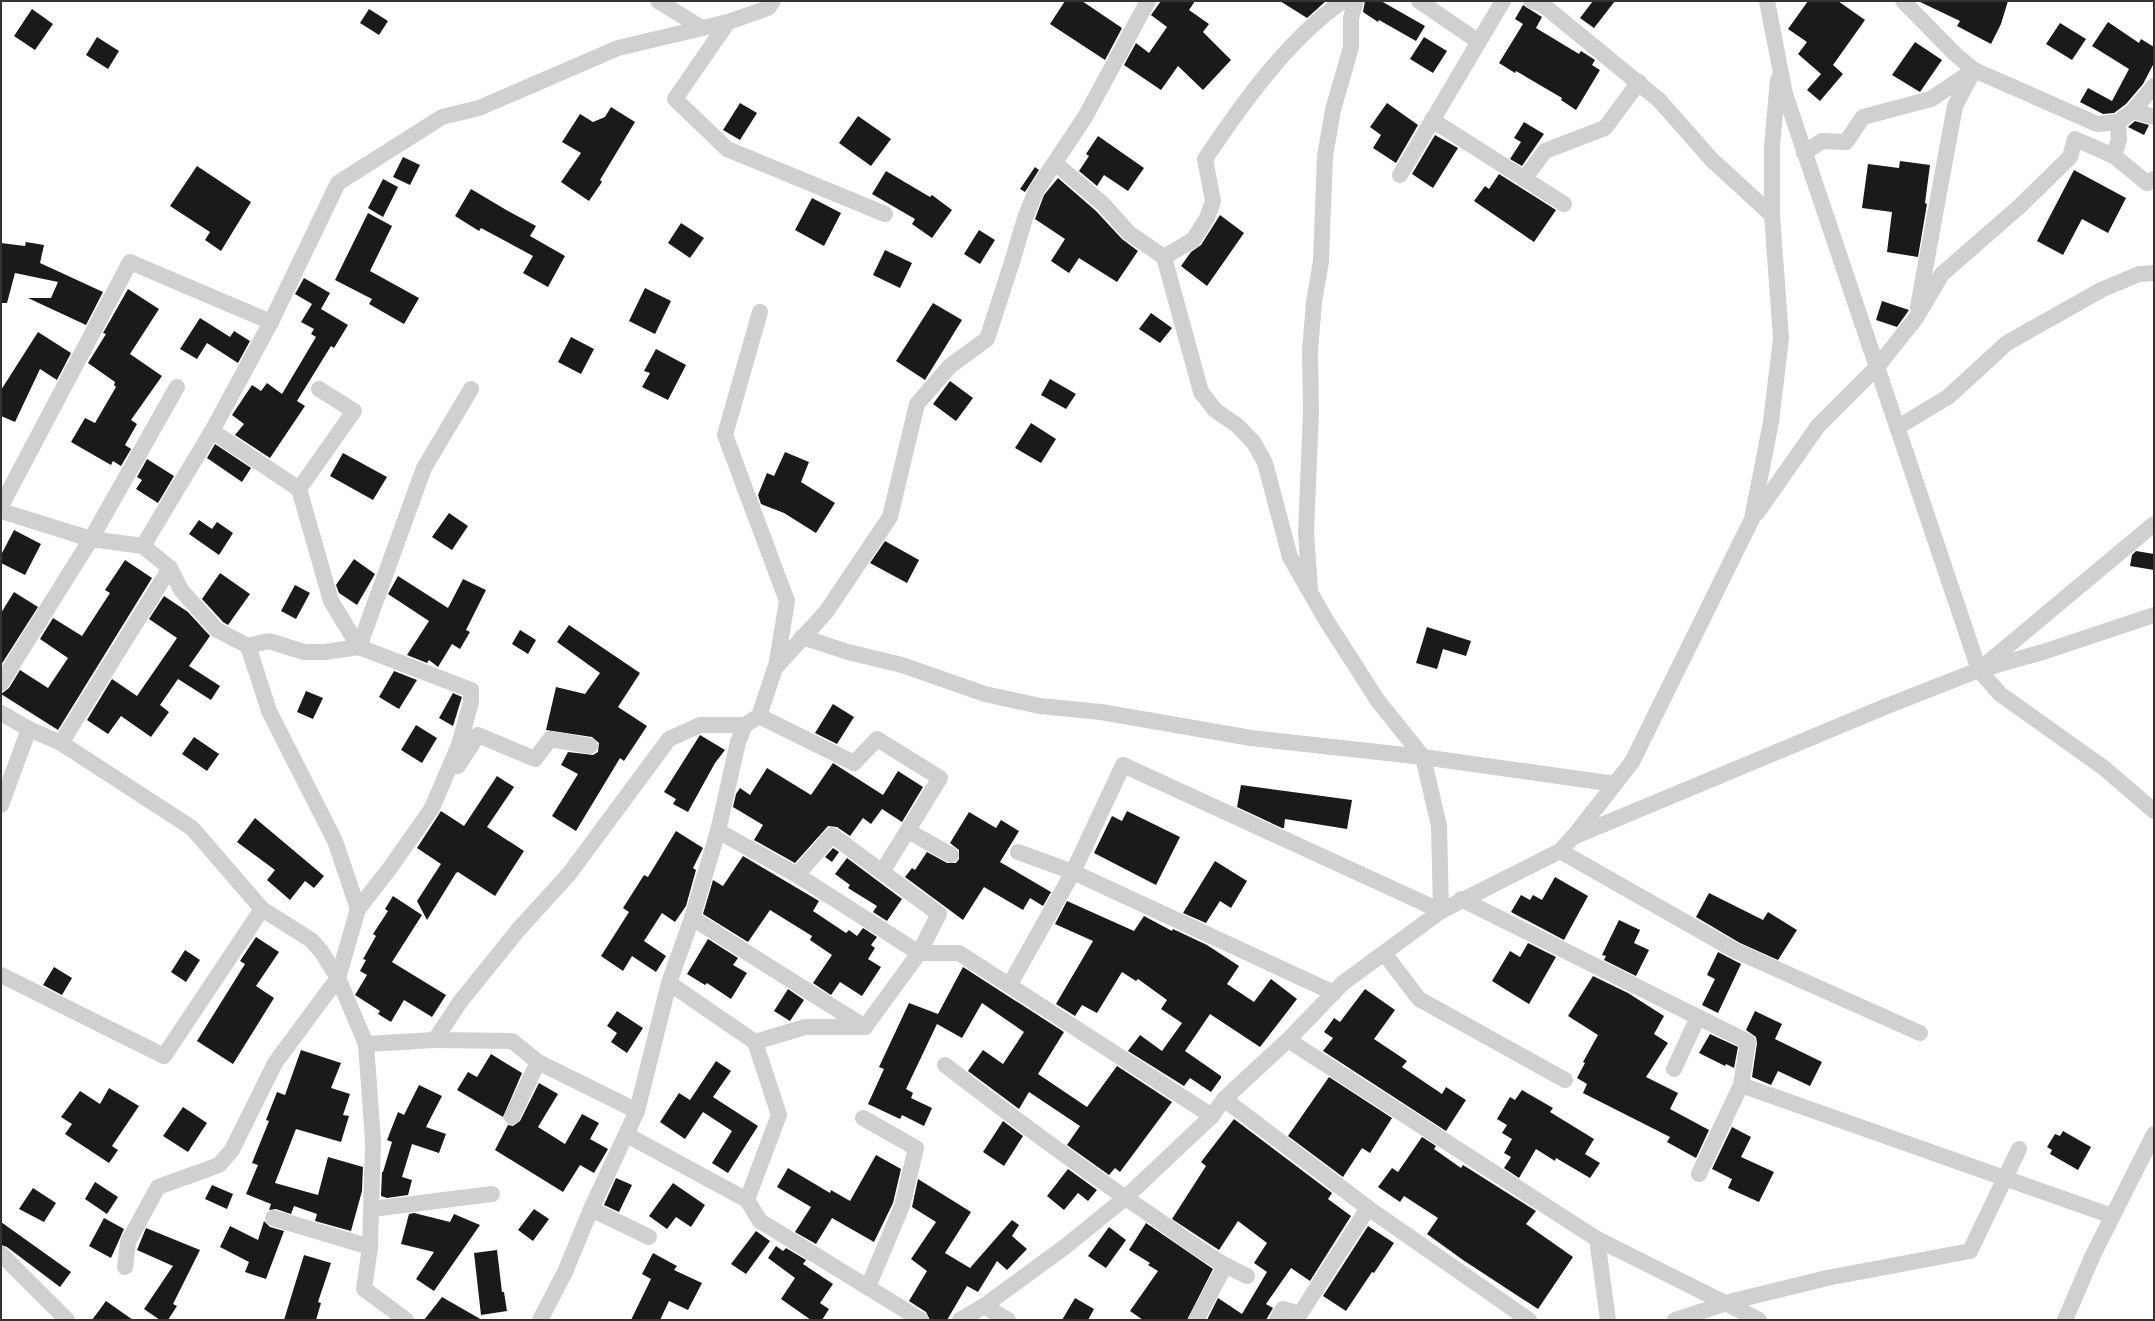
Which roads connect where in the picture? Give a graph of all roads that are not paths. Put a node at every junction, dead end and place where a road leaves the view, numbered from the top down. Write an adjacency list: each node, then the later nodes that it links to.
1 (658, 1): 12 (street)
2 (773, 1): 11 (street)
3 (1148, 1): 24 (street)
4 (1343, 1): 31 (street)
5 (1356, 1): 50 (street)
6 (1419, 1): 13 (street)
7 (1503, 1): 13 (street)
8 (1530, 1): 16 (street)
9 (1767, 1): 14 (street)
10 (1903, 1): 15 (street)
11 (728, 22): 12 (street); 29 (street)
12 (702, 28): 35 (street)
13 (1479, 42): 20 (street)
14 (1779, 64): 22 (street); 30 (street)
15 (1974, 70): 21 (street); 22 (street); 34 (street)
16 (1639, 82): 26 (street); 30 (street)
17 (2154, 86): 18 (street)
18 (2133, 111): 19 (street); 21 (street)
19 (2154, 117)
20 (1432, 120): 25 (street); 26 (street)
21 (2118, 122): 23 (street)
22 (1804, 153): 36 (street)
23 (2114, 156): 27 (street); 34 (street)
24 (1055, 163): 31 (street); 52 (street)
25 (1400, 175)
26 (1524, 179): 28 (street)
27 (2154, 179)
28 (1564, 204)
29 (886, 214)
30 (1772, 215): 45 (street)
31 (1164, 257): 50 (street)
32 (2154, 273): 40 (street)
33 (760, 312): 55 (street)
34 (1916, 318): 36 (street)
35 (271, 322): 41 (street); 43 (street)
36 (1877, 367): 40 (street); 45 (street)
37 (177, 387): 47 (street)
38 (319, 389): 42 (street)
39 (471, 389): 54 (street)
40 (1898, 426): 56 (street)
41 (212, 431): 42 (street); 48 (street)
42 (299, 489): 54 (street)
43 (1, 506)
44 (1, 511): 47 (street)
45 (1752, 519): 65 (street)
46 (2154, 524): 56 (street)
47 (91, 539): 48 (street); 57 (street)
48 (143, 546): 49 (street)
49 (170, 568): 53 (street); 62 (street)
50 (1310, 592): 64 (street)
51 (2154, 615): 56 (street)
52 (802, 637): 55 (street); 64 (street)
53 (248, 646): 54 (street); 80 (street)
54 (359, 647): 67 (street)
55 (775, 668): 59 (street)
56 (1979, 670): 68 (street); 71 (street)
57 (1, 683)
58 (1, 713): 61 (street)
59 (759, 716): 60 (street); 70 (street)
60 (745, 725): 69 (street); 93 (street)
61 (29, 729): 62 (street); 66 (street)
62 (61, 743): 79 (street)
63 (590, 746): 67 (street)
64 (1423, 758): 65 (street); 81 (street)
65 (1615, 784): 71 (street)
66 (1, 805)
67 (432, 808): 80 (street)
68 (2154, 811)
69 (718, 831): 77 (street); 82 (street)
70 (908, 832): 74 (street); 75 (street)
71 (1573, 837): 72 (street)
72 (1560, 851): 78 (street); 92 (street)
73 (1018, 852): 76 (street)
74 (951, 855)
75 (882, 872): 77 (street); 83 (street)
76 (1073, 872): 81 (street); 88 (street); 89 (street)
77 (797, 875): 83 (street)
78 (1461, 899): 81 (street); 90 (street)
79 (262, 909): 85 (street); 86 (street)
80 (358, 909): 86 (street)
81 (1441, 911): 84 (street)
82 (692, 918): 87 (street); 91 (street)
83 (919, 953): 88 (street); 91 (street)
84 (1384, 953): 89 (street); 100 (street)
85 (1, 975)
86 (338, 978): 96 (street); 125 (street)
87 (669, 983): 95 (street); 103 (street)
88 (1010, 984): 104 (street)
89 (1334, 993): 94 (street)
90 (1698, 1017): 99 (street); 101 (street)
91 (865, 1027): 95 (street)
92 (1920, 1033)
93 (436, 1040): 96 (street); 97 (street)
94 (1288, 1040): 102 (street); 121 (street)
95 (755, 1042): 114 (street)
96 (366, 1044): 117 (street)
97 (538, 1062): 103 (street); 105 (street)
98 (945, 1064): 113 (street)
99 (1674, 1069)
100 (1565, 1080)
101 (1741, 1085): 110 (street); 111 (street)
102 (1224, 1099): 104 (street); 116 (street)
103 (637, 1111): 107 (street)
104 (1212, 1116): 113 (street)
105 (512, 1117)
106 (864, 1118): 127 (street)
107 (627, 1134): 114 (street); 115 (street)
108 (2154, 1134): 118 (street)
109 (2019, 1149): 111 (street)
110 (1699, 1174)
111 (2005, 1179): 118 (street); 128 (street)
112 (492, 1194): 117 (street)
113 (1125, 1198): 124 (street); 129 (street)
114 (747, 1200): 127 (street)
115 (591, 1208): 120 (street); 132 (street)
116 (1368, 1208): 137 (street); 138 (street)
117 (372, 1210): 122 (street)
118 (2112, 1216): 142 (street)
119 (273, 1218): 122 (street)
120 (649, 1237)
121 (1597, 1239): 128 (street); 139 (street)
122 (370, 1247): 131 (street)
123 (1, 1254): 130 (street)
124 (1225, 1266): 126 (street); 136 (street)
125 (125, 1267)
126 (1247, 1276)
127 (868, 1287): 133 (street)
128 (1726, 1303): 140 (street); 141 (street)
129 (984, 1306): 134 (street); 135 (street)
130 (67, 1320)
131 (406, 1320)
132 (540, 1320)
133 (921, 1320)
134 (960, 1320)
135 (1008, 1320)
136 (1196, 1320)
137 (1277, 1320)
138 (1529, 1320)
139 (1608, 1320)
140 (1675, 1320)
141 (1759, 1320)
142 (2065, 1320)

